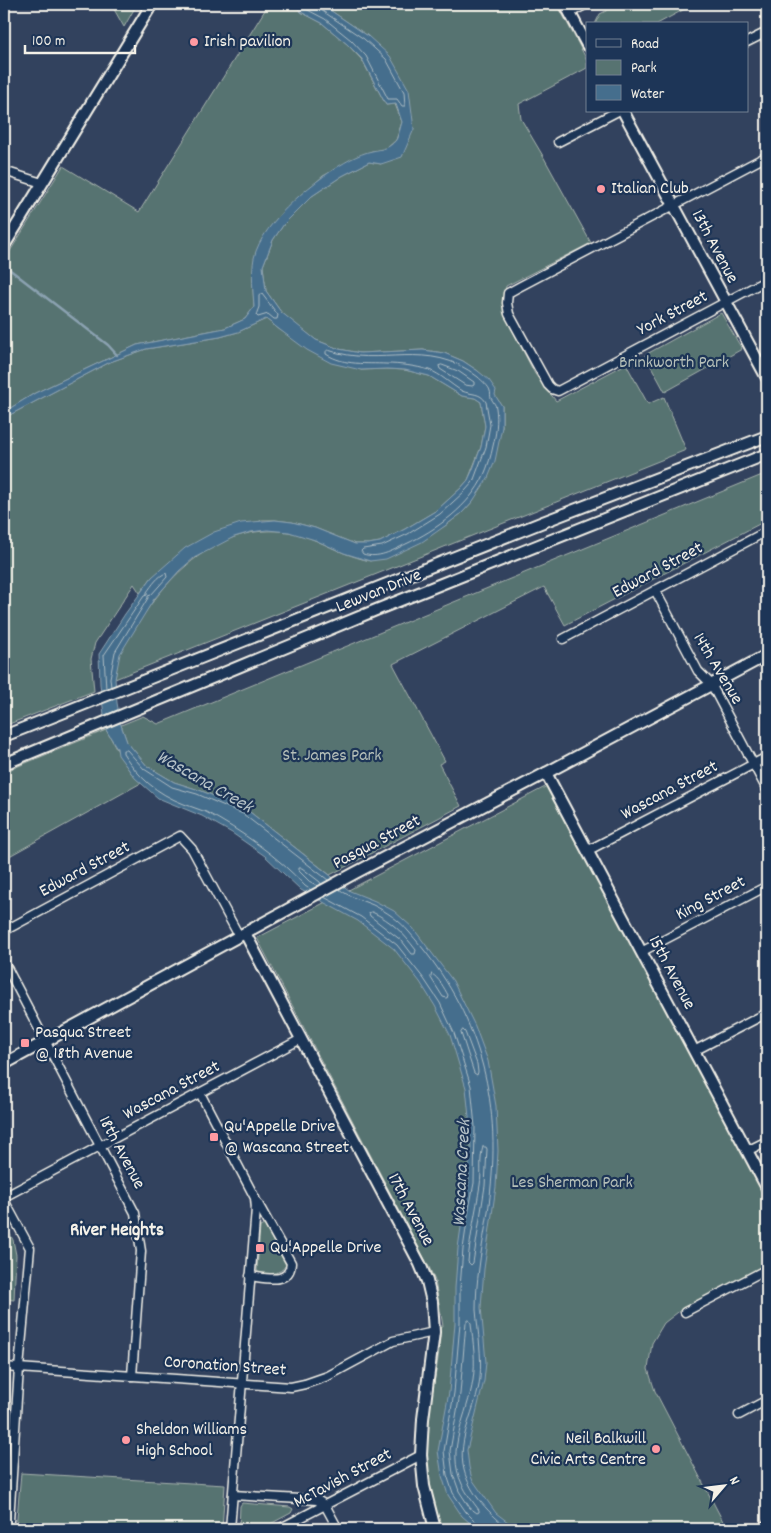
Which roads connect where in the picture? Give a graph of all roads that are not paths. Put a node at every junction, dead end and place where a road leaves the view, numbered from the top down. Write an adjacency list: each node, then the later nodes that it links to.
1 (152, 4): 12 (street)
2 (587, 4): 3 (street)
3 (568, 8): 6 (street)
4 (767, 32): 5 (street)
5 (748, 42)
6 (586, 43)
7 (616, 112): 9 (street)
8 (624, 112): 13 (street, 13th Avenue)
9 (558, 142)
10 (767, 156): 13 (street)
11 (4, 172): 12 (street)
12 (42, 183): 14 (street)
13 (674, 206): 16 (street, 13th Avenue); 16 (street, York Street)
14 (4, 246)
15 (767, 280): 16 (street, York Street)
16 (726, 303): 17 (street, 13th Avenue)
17 (765, 375): 18 (street, 13th Avenue)
18 (767, 384)
19 (767, 436): 26 (street, Lewvan Drive)
20 (767, 454): 28 (street, Lewvan Drive)
21 (767, 530): 22 (street, Edward Street)
22 (655, 590): 23 (street, Edward Street); 25 (street, 14th Avenue)
23 (563, 639)
24 (767, 654): 25 (street, Pasqua Street)
25 (710, 684): 29 (street, 14th Avenue); 30 (street, Pasqua Street)
26 (4, 736)
27 (767, 757): 29 (street, Wascana Street)
28 (4, 764)
29 (754, 764): 31 (street, 14th Avenue); 33 (street, Wascana Street)
30 (546, 773): 33 (street, 15th Avenue); 36 (street, Pasqua Street)
31 (767, 790)
32 (180, 836): 35 (street, Edward Street); 36 (street, 17th Avenue)
33 (588, 851): 37 (street, 15th Avenue)
34 (767, 886): 37 (street, King Street)
35 (4, 931)
36 (242, 935): 40 (street, 17th Avenue); 41 (street, Pasqua Street)
37 (641, 952): 42 (street, 15th Avenue)
38 (4, 962): 41 (street, 18th Avenue)
39 (767, 1012): 42 (street)
40 (301, 1039): 44 (street, Wascana Street); 54 (street, 17th Avenue)
41 (46, 1042): 43 (street, Pasqua Street); 46 (street, 18th Avenue)
42 (694, 1051): 47 (street, 15th Avenue)
43 (4, 1064)
44 (200, 1093): 46 (street, Wascana Street); 50 (street)
45 (767, 1141): 47 (street)
46 (100, 1146): 49 (street, Wascana Street); 57 (street, 18th Avenue)
47 (747, 1151): 48 (street, 15th Avenue)
48 (767, 1188)
49 (4, 1198): 56 (street)
50 (254, 1198): 52 (street); 52 (street)
51 (767, 1269): 53 (street)
52 (250, 1276): 58 (street)
53 (685, 1312)
54 (434, 1332): 58 (street, Coronation Street); 61 (street, 17th Avenue)
55 (4, 1367): 56 (street, Coronation Street)
56 (19, 1368): 57 (street, Coronation Street); 65 (street)
57 (132, 1376): 58 (street, Coronation Street)
58 (242, 1384): 62 (street)
59 (767, 1400): 60 (street)
60 (738, 1415)
61 (421, 1455): 63 (street, McTavish Street); 69 (street, 17th Avenue)
62 (232, 1494): 63 (street); 66 (street)
63 (325, 1505): 67 (street, McTavish Street); 68 (street)
64 (767, 1526): 70 (street)
65 (7, 1529)
66 (230, 1529)
67 (279, 1529)
68 (338, 1529)
69 (435, 1529)
70 (762, 1529)

